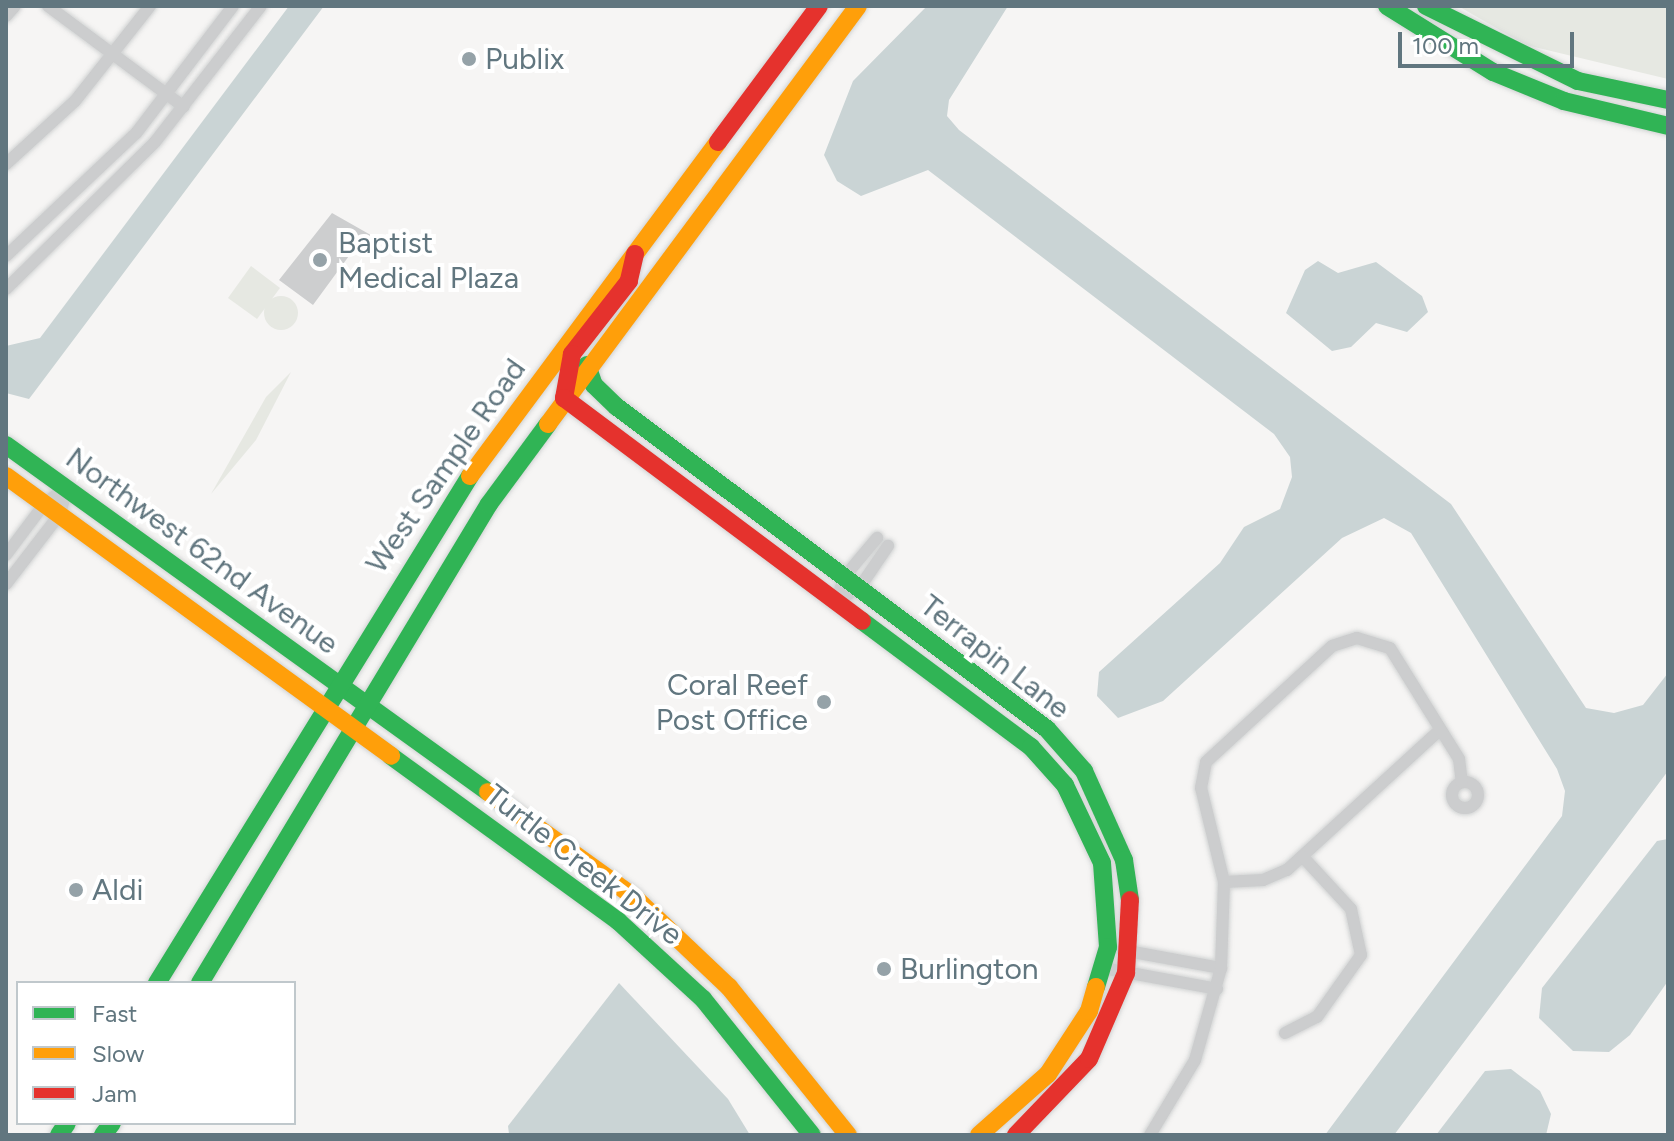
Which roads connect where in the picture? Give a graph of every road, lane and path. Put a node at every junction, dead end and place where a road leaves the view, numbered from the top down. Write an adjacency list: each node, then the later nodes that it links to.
1 (15, 6): 10 (street)
2 (48, 6): 11 (street)
3 (150, 6): 11 (street)
4 (233, 6): 13 (street)
5 (261, 6): 15 (street)
6 (819, 6): 12 (street, West Sample Road)
7 (858, 6): 16 (street, West Sample Road)
8 (1387, 6): 17 (street)
9 (1426, 6): 14 (street)
10 (6, 16)
11 (113, 55): 13 (street); 18 (street)
12 (778, 61): 16 (street); 20 (street, West Sample Road)
13 (166, 95): 15 (street); 19 (street)
14 (1668, 100)
15 (184, 107): 22 (street)
16 (780, 111): 24 (street, West Sample Road)
17 (1668, 126)
18 (6, 164)
19 (19, 244): 21 (street); 22 (street)
20 (635, 250): 25 (street); 35 (street, West Sample Road)
21 (6, 256)
22 (35, 258): 23 (street)
23 (6, 289)
24 (587, 365): 25 (street, West Sample Road); 32 (street, Terrapin Lane)
25 (564, 398): 34 (street, Terrapin Lane); 36 (street, West Sample Road)
26 (6, 445): 28 (street, Northwest 62nd Avenue)
27 (6, 476): 29 (street, Northwest 62nd Avenue)
28 (67, 487): 29 (street); 30 (street); 35 (street, Northwest 62nd Avenue)
29 (45, 503): 30 (street, Northwest 62nd Avenue); 31 (street)
30 (60, 514): 33 (street); 37 (street, Northwest 62nd Avenue)
31 (6, 555)
32 (852, 582): 32 (street); 34 (street); 46 (street, Terrapin Lane)
33 (6, 584)
34 (836, 601): 45 (street, Terrapin Lane)
35 (338, 683): 36 (street, Northwest 62nd Avenue); 37 (street, West Sample Road)
36 (366, 702): 38 (street, West Sample Road); 43 (street, Turtle Creek Drive)
37 (323, 707): 38 (street, Turtle Creek Drive); 50 (street, West Sample Road)
38 (352, 727): 44 (street, Turtle Creek Drive); 51 (street, West Sample Road)
39 (1440, 730): 40 (street); 41 (street); 42 (street)
40 (1462, 782)
41 (1303, 857): 42 (street); 53 (street)
42 (1224, 882): 48 (street)
43 (634, 897): 44 (street); 54 (street, Turtle Creek Drive)
44 (618, 921): 55 (street, Turtle Creek Drive)
45 (1108, 947): 46 (street); 47 (street, Terrapin Lane)
46 (1129, 951): 48 (street); 49 (street, Terrapin Lane)
47 (1103, 968): 49 (street); 56 (street, Terrapin Lane)
48 (1221, 968): 52 (street)
49 (1126, 973): 52 (street); 60 (street, Terrapin Lane)
50 (158, 981)
51 (201, 981)
52 (1217, 989): 61 (street)
53 (1285, 1033)
54 (781, 1045): 55 (street); 58 (street, Turtle Creek Drive)
55 (746, 1048): 57 (street, Turtle Creek Drive)
56 (1048, 1074): 59 (street, Terrapin Lane); 60 (street)
57 (812, 1135)
58 (848, 1135)
59 (979, 1135)
60 (1016, 1135)
61 (1150, 1135)

